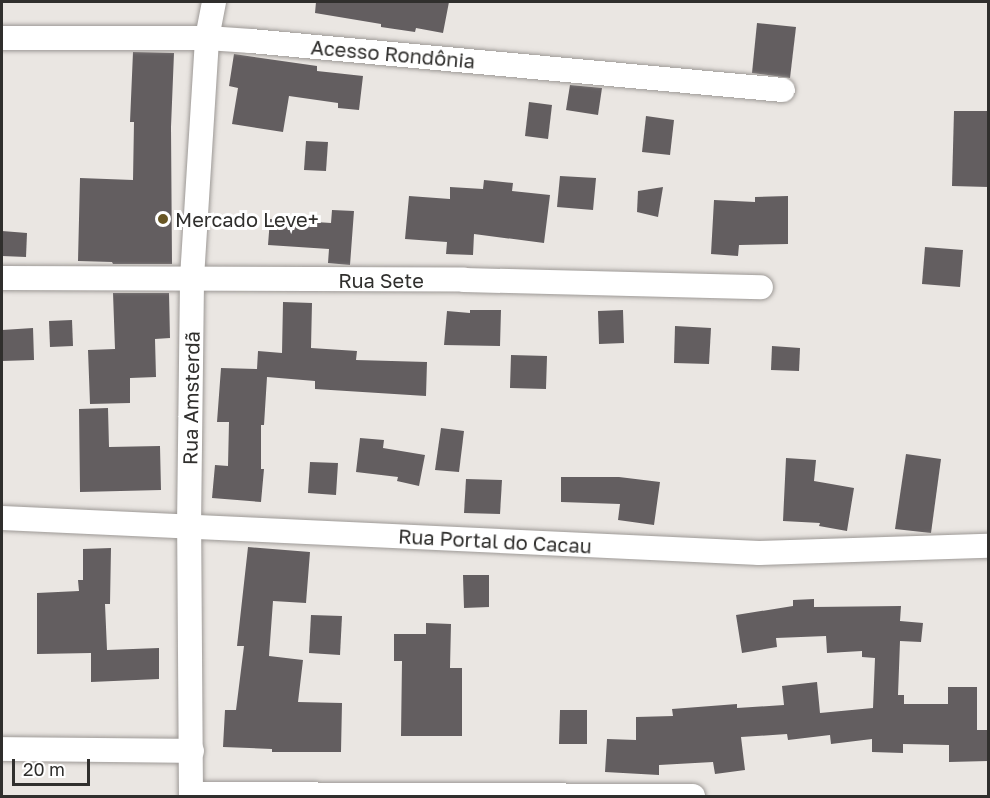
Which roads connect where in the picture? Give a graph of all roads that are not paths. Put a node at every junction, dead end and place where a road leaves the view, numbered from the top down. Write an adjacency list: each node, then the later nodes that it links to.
1 (214, 2): 3 (street, Rua Amsterdã)
2 (2, 38): 3 (street, Acesso Rondônia)
3 (207, 38): 4 (street, Acesso Rondônia); 6 (street, Rua Amsterdã)
4 (783, 90)
5 (2, 278): 6 (street, Rua Sete)
6 (192, 278): 7 (street, Rua Sete); 9 (street, Rua Amsterdã)
7 (761, 287)
8 (2, 518): 9 (street, Rua Portal do Cacau)
9 (189, 527): 10 (street, Rua Portal do Cacau); 12 (street, Rua Amsterdã)
10 (988, 546)
11 (2, 749): 12 (street)
12 (192, 751): 13 (street, Rua Amsterdã)
13 (191, 795): 14 (street)
14 (693, 796)

